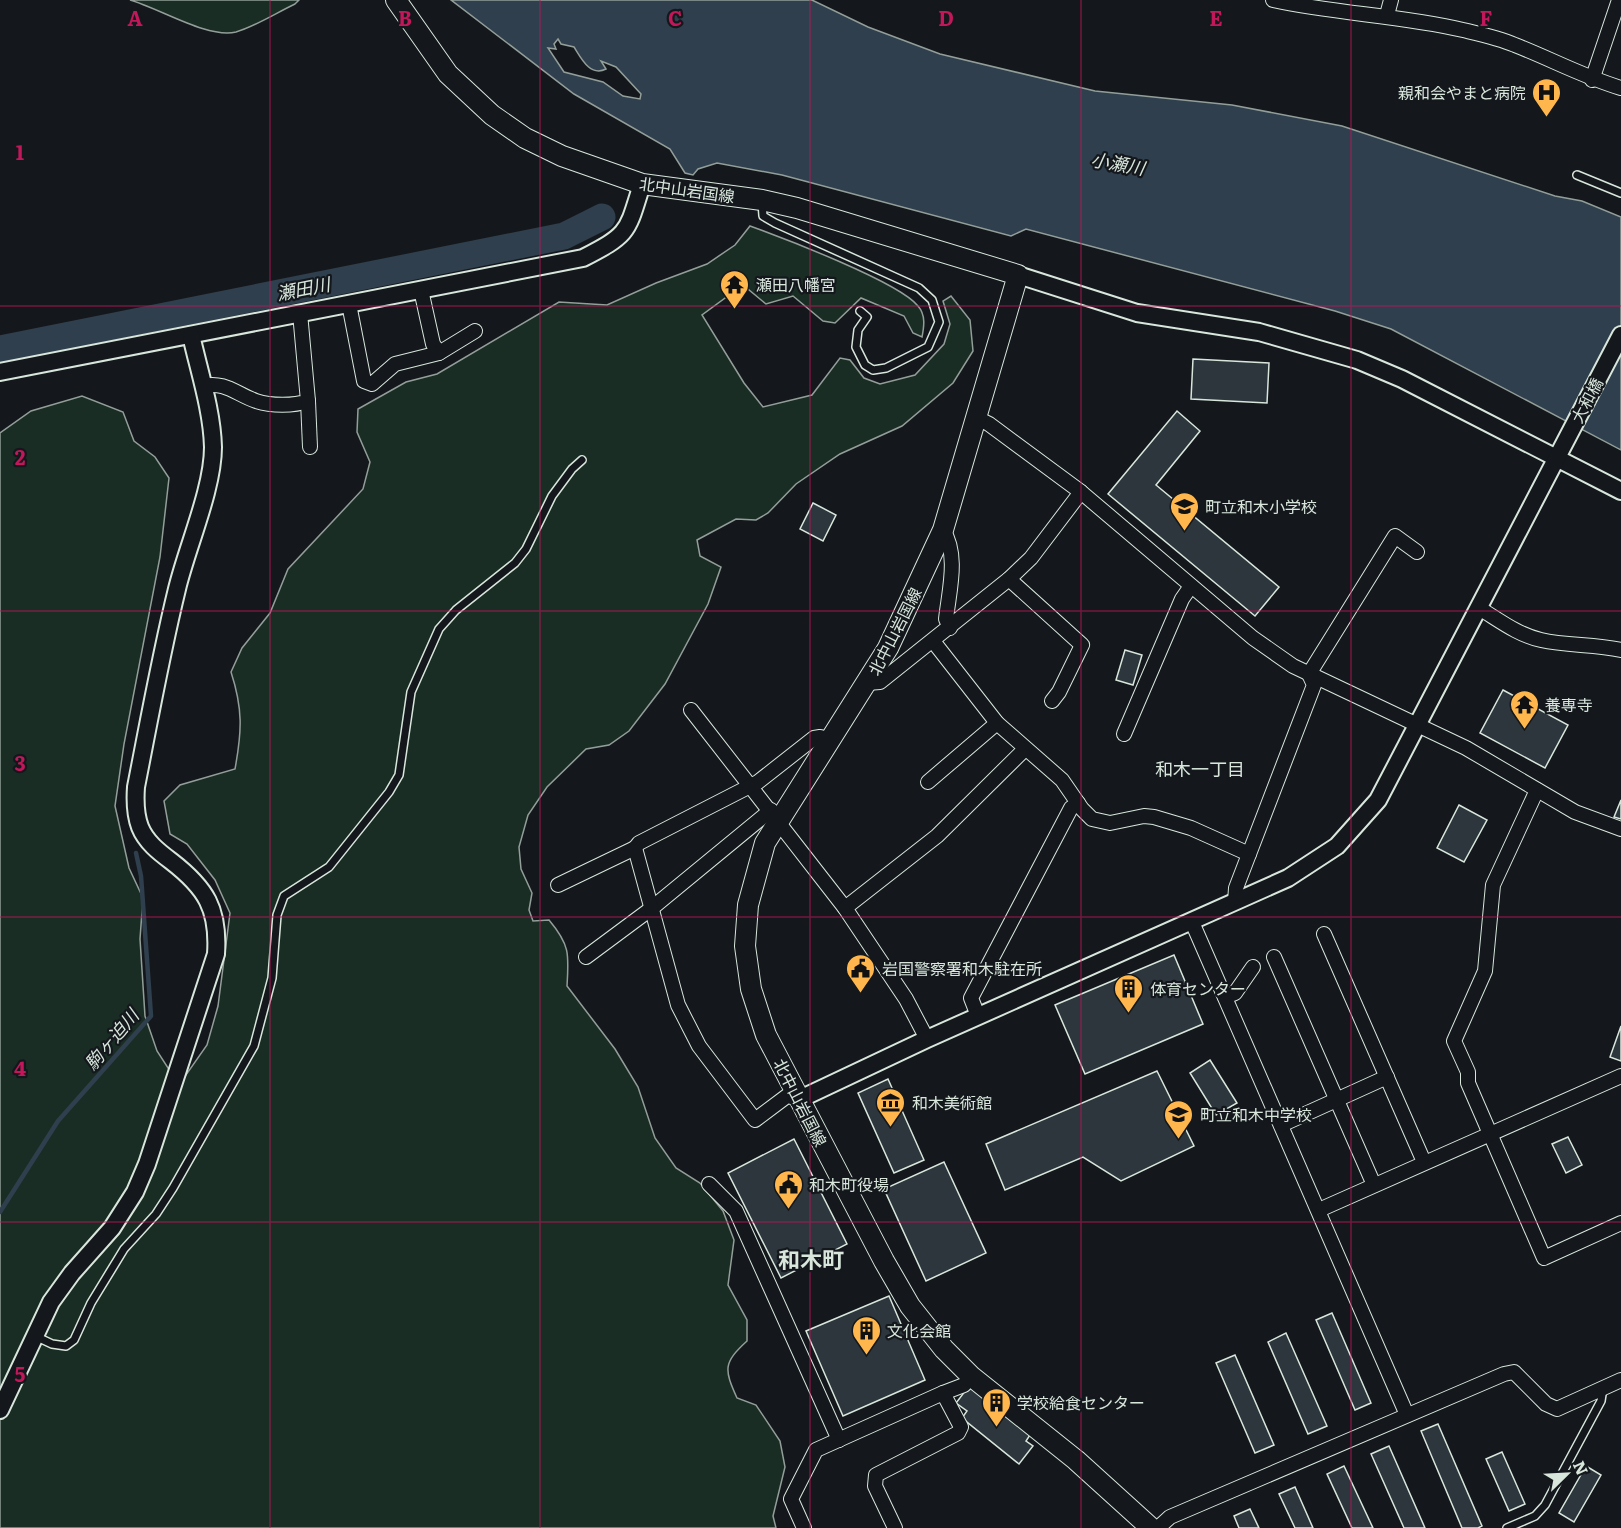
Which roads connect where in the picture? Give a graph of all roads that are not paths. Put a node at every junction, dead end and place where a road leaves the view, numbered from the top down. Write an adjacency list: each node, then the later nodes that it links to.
1 (396, 0): 9 (main road, 北中山岩国線)
2 (1274, 0): 5 (street)
3 (1391, 0): 5 (street)
4 (1619, 0): 6 (street)
5 (1387, 15): 6 (street)
6 (1592, 80): 7 (street)
7 (1621, 88)
8 (1577, 175): 10 (lane)
9 (642, 184): 11 (main road, 北中山岩国線); 13 (street)
10 (1621, 193)
11 (762, 200): 12 (main road, 北中山岩国線); 15 (lane)
12 (1018, 275): 24 (main road, 北中山岩国線); 26 (street)
13 (421, 290): 14 (street); 20 (street)
14 (349, 304): 16 (street); 20 (street)
15 (860, 311)
16 (300, 313): 18 (street); 23 (street)
17 (475, 331): 20 (street)
18 (191, 335): 21 (street); 22 (street)
19 (1621, 335): 26 (street, 大和橋)
20 (439, 353)
21 (0, 372)
22 (203, 386): 23 (street); 78 (street)
23 (308, 401): 25 (street)
24 (977, 418): 29 (street); 30 (main road, 北中山岩国線)
25 (310, 447)
26 (1558, 458): 28 (street); 34 (street, 大和橋)
27 (582, 460): 78 (lane)
28 (1621, 491)
29 (1081, 492): 32 (street); 33 (street)
30 (943, 530): 35 (street); 39 (main road, 北中山岩国線)
31 (1417, 552): 38 (street)
32 (1009, 579): 35 (street); 40 (street)
33 (1191, 586): 38 (street); 44 (street)
34 (1479, 608): 37 (street); 43 (street, 大和橋)
35 (950, 628): 36 (street)
36 (933, 641): 39 (street); 42 (street)
37 (1621, 650)
38 (1309, 674): 43 (street); 54 (street)
39 (867, 682): 45 (main road, 北中山岩国線)
40 (1052, 700)
41 (691, 710): 48 (street)
42 (997, 723): 46 (street); 47 (street)
43 (1417, 726): 49 (street); 56 (street, 大和橋)
44 (1124, 734)
45 (830, 740): 48 (street); 51 (main road, 北中山岩国線)
46 (1025, 749): 50 (street); 58 (street)
47 (928, 782)
48 (751, 785): 51 (street); 53 (street)
49 (1537, 790): 52 (street); 72 (street)
50 (1078, 803): 54 (street); 65 (street)
51 (775, 815): 57 (street); 58 (street); 69 (main road, 北中山岩国線)
52 (1621, 829)
53 (635, 848): 55 (street); 57 (street)
54 (1248, 854): 56 (street)
55 (558, 885)
56 (1235, 902): 59 (street, 大和橋)
57 (652, 908): 61 (street); 69 (street)
58 (845, 908): 66 (street)
59 (1192, 922): 64 (street); 65 (street, 大和橋)
60 (1324, 934): 68 (street)
61 (586, 957)
62 (1274, 957): 70 (street)
63 (1253, 967): 64 (street)
64 (1226, 997): 71 (street)
65 (978, 1016): 66 (street, 大和橋)
66 (927, 1039): 69 (street, 大和橋)
67 (1621, 1076): 72 (street)
68 (1387, 1077): 70 (street); 73 (street)
69 (800, 1099): 79 (main road, 北中山岩国線)
70 (1335, 1100): 71 (street); 75 (street)
71 (1281, 1125): 76 (street)
72 (1490, 1133): 73 (street); 77 (street)
73 (1425, 1162): 75 (street)
74 (709, 1184): 85 (street)
75 (1374, 1185): 76 (street)
76 (1319, 1210): 84 (street)
77 (1621, 1222)
78 (35, 1336): 83 (street)
79 (971, 1376): 82 (street); 88 (main road, 北中山岩国線)
80 (1621, 1380): 81 (street)
81 (1603, 1388): 84 (street); 90 (lane)
82 (943, 1393): 85 (street); 87 (street)
83 (0, 1410)
84 (1407, 1416): 89 (street)
85 (839, 1440): 86 (street)
86 (804, 1528)
87 (894, 1528)
88 (1151, 1528)
89 (1158, 1528)
90 (1507, 1528)

